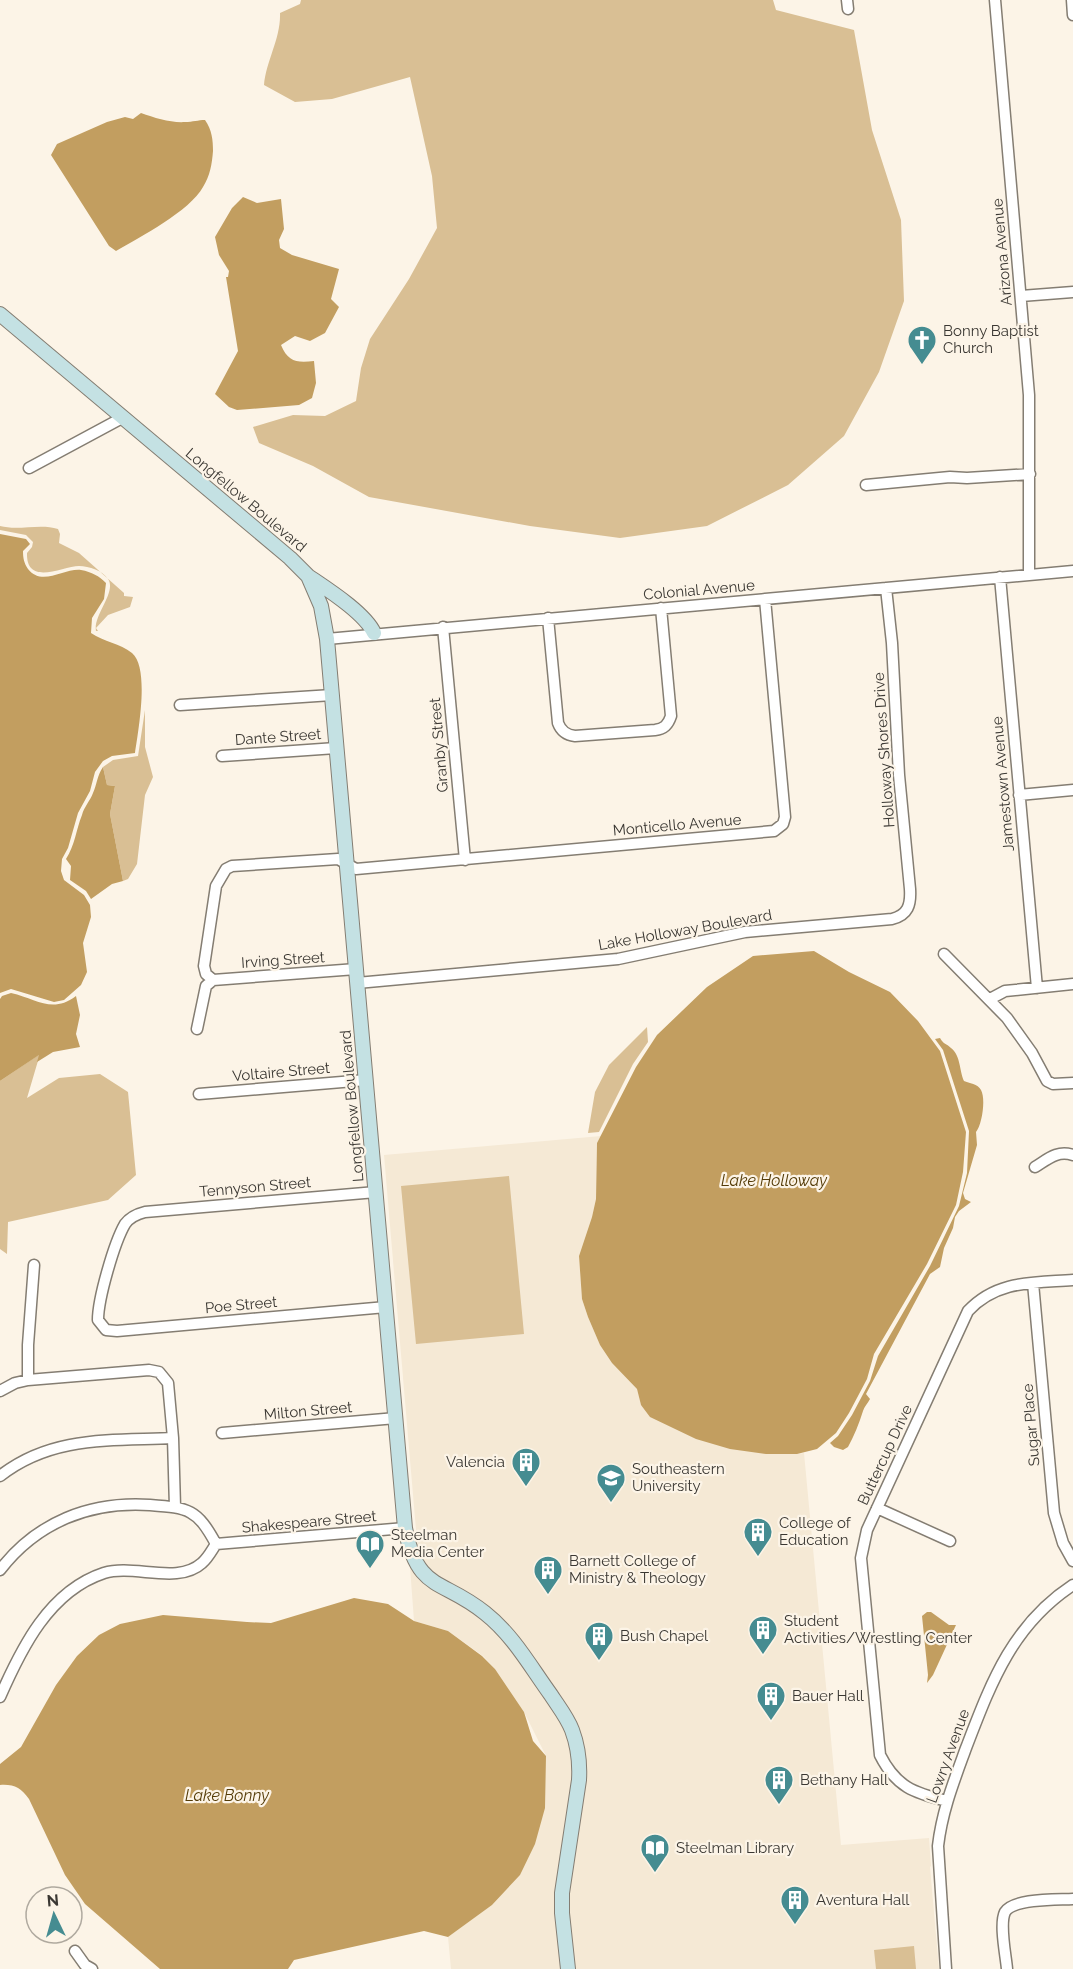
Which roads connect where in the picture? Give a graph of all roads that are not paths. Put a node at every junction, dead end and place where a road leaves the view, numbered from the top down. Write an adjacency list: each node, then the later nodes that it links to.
1 (995, 0): 5 (street, Arizona Avenue)
2 (1072, 0): 3 (street)
3 (1073, 15)
4 (1073, 292): 5 (street)
5 (1021, 296): 9 (street, Arizona Avenue)
6 (0, 314): 7 (street, Longfellow Boulevard)
7 (122, 418): 8 (street); 13 (street, Longfellow Boulevard)
8 (28, 468)
9 (1030, 474): 10 (street); 12 (street, Arizona Avenue)
10 (866, 485)
11 (1073, 571): 12 (street, Colonial Avenue)
12 (1029, 574): 14 (street, Colonial Avenue)
13 (308, 576): 20 (street); 21 (street, Longfellow Boulevard)
14 (1000, 577): 15 (street, Colonial Avenue); 27 (street, Jamestown Avenue)
15 (886, 588): 16 (street, Colonial Avenue); 30 (street, Holloway Shores Drive)
16 (765, 599): 17 (street, Colonial Avenue); 28 (street, Monticello Avenue)
17 (661, 608): 18 (street, Colonial Avenue); 18 (street)
18 (548, 618): 19 (street, Colonial Avenue)
19 (443, 627): 20 (street, Colonial Avenue); 28 (street, Granby Street)
20 (374, 633): 21 (street, Colonial Avenue)
21 (327, 639): 22 (street, Longfellow Boulevard)
22 (332, 695): 23 (street); 24 (street, Longfellow Boulevard)
23 (180, 705)
24 (336, 748): 25 (street, Dante Street); 29 (street, Longfellow Boulevard)
25 (222, 756)
26 (1073, 790): 27 (street)
27 (1019, 795): 36 (street, Jamestown Avenue)
28 (465, 860): 29 (street, Monticello Avenue)
29 (347, 863): 32 (street, Longfellow Boulevard); 33 (street, Monticello Avenue)
30 (908, 909): 34 (street, Lake Holloway Boulevard)
31 (944, 954): 37 (street)
32 (356, 969): 33 (street, Irving Street); 34 (street, Longfellow Boulevard)
33 (213, 980): 38 (street)
34 (357, 984): 39 (street, Longfellow Boulevard)
35 (1073, 984): 36 (street)
36 (1037, 988): 37 (street)
37 (990, 999): 40 (street)
38 (197, 1029)
39 (366, 1080): 41 (street, Voltaire Street); 44 (street, Longfellow Boulevard)
40 (1073, 1083)
41 (199, 1094)
42 (1073, 1155): 43 (street)
43 (1035, 1167)
44 (376, 1192): 48 (street, Longfellow Boulevard); 49 (street, Tennyson Street)
45 (34, 1264): 50 (street)
46 (1073, 1280): 47 (street, Buttercup Drive)
47 (1034, 1283): 57 (street, Buttercup Drive); 61 (street, Sugar Place)
48 (386, 1307): 49 (street, Poe Street); 52 (street, Longfellow Boulevard)
49 (100, 1325)
50 (28, 1380): 51 (street); 54 (street)
51 (0, 1391)
52 (396, 1418): 53 (street, Milton Street); 58 (street, Longfellow Boulevard)
53 (222, 1433)
54 (173, 1438): 55 (street); 56 (street)
55 (0, 1476)
56 (175, 1507): 60 (street); 62 (street)
57 (877, 1508): 59 (street); 65 (street, Buttercup Drive)
58 (405, 1528): 60 (street, Shakespeare Street); 69 (street, Longfellow Boulevard)
59 (950, 1541)
60 (216, 1544): 64 (street)
61 (1073, 1561)
62 (0, 1570)
63 (1073, 1586): 65 (street, Lowry Avenue)
64 (0, 1697)
65 (947, 1801): 70 (street, Lowry Avenue)
66 (1073, 1899): 71 (street)
67 (75, 1951): 68 (street)
68 (92, 1969)
69 (568, 1969)
70 (946, 1969)
71 (1007, 1969)

